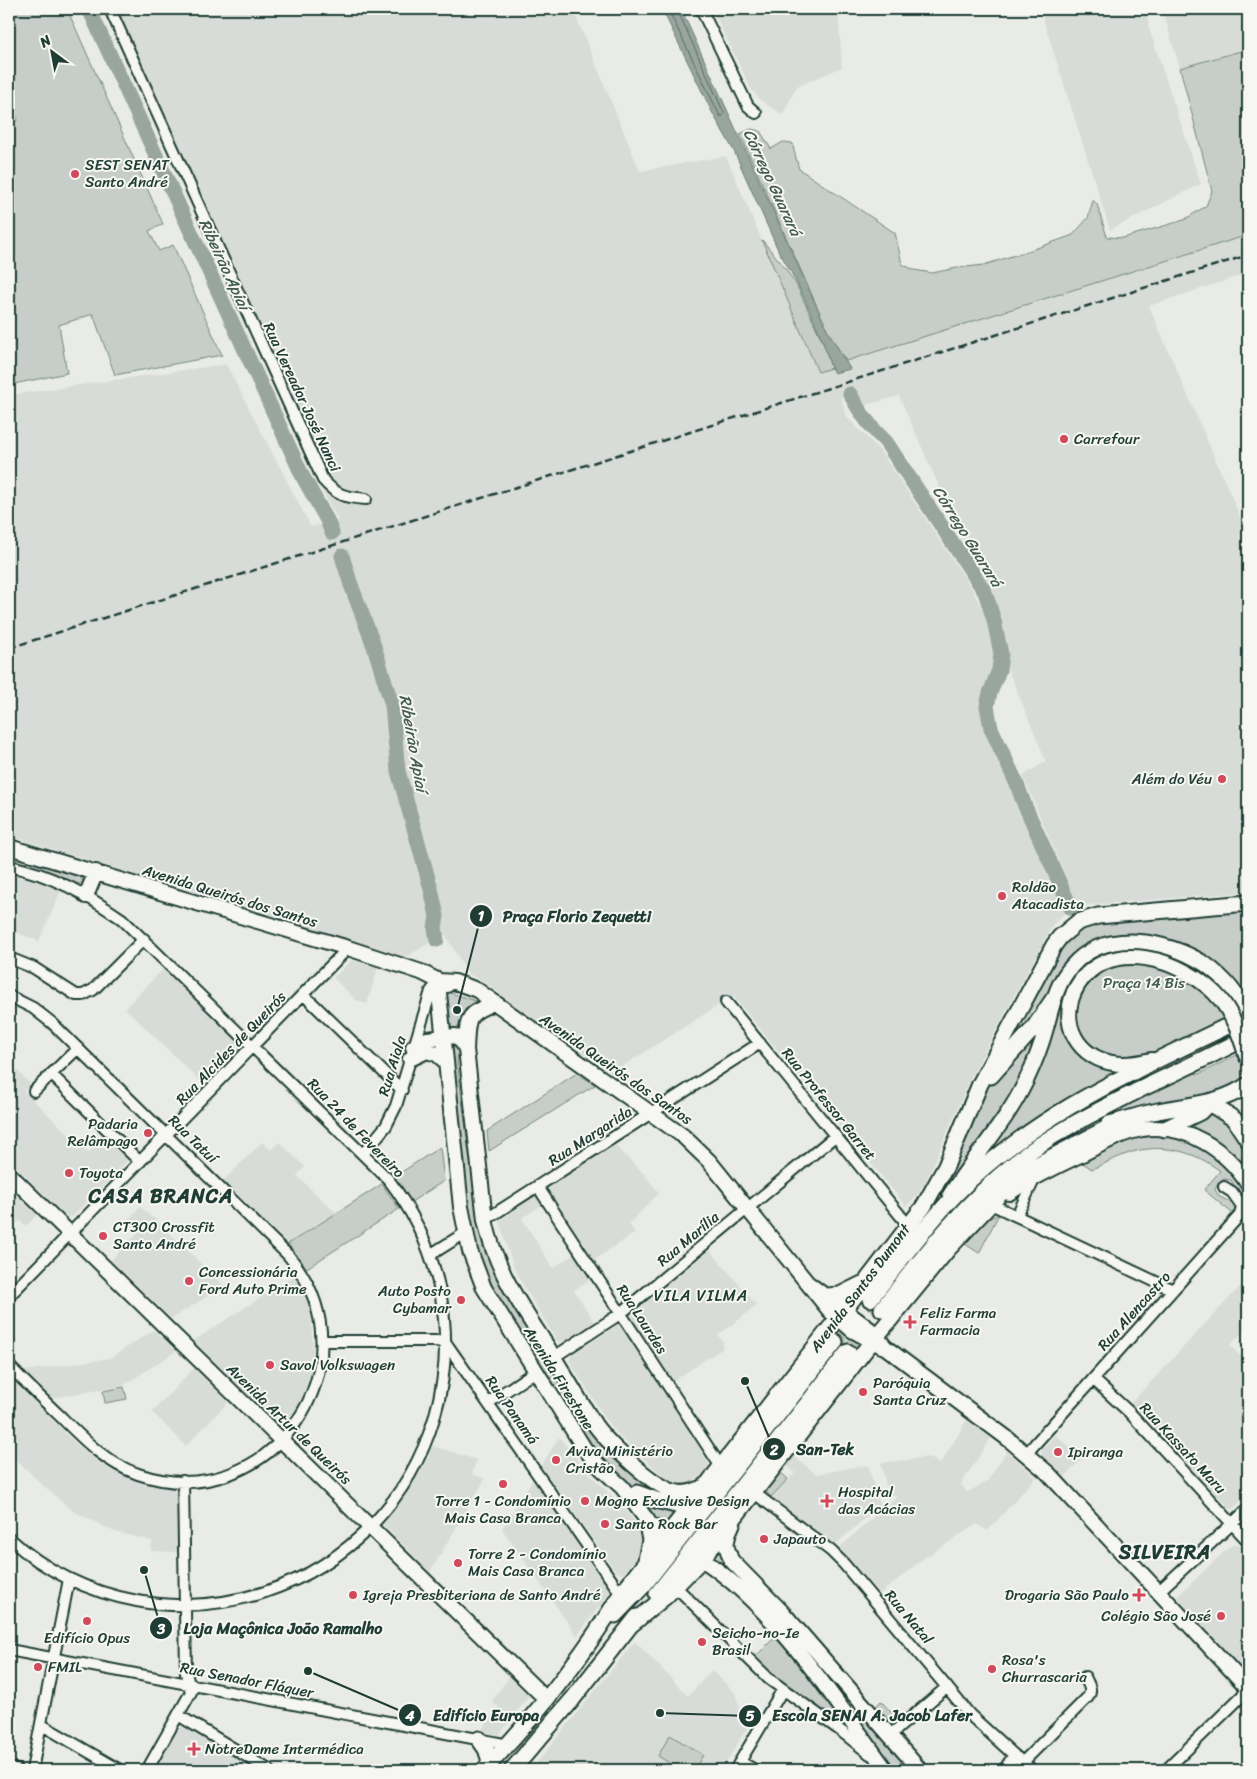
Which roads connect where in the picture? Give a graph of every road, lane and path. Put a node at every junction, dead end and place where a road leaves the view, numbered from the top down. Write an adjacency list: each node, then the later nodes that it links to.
1 (110, 9): 4 (street, Rua Vereador José Nanci)
2 (701, 9): 3 (street)
3 (756, 113)
4 (366, 499)
5 (9, 847): 7 (main road, Avenida Queirós dos Santos)
6 (9, 866): 8 (street, Rua 24 de Fevereiro)
7 (96, 872): 8 (main road); 11 (main road, Avenida Queirós dos Santos)
8 (86, 896): 10 (street, Rua 24 de Fevereiro)
9 (1246, 907): 35 (highway, Avenida Santos Dumont)
10 (144, 939): 12 (street); 23 (street, Rua 24 de Fevereiro)
11 (348, 948): 13 (main road, Avenida Queirós dos Santos); 15 (street, Rua Alcides de Queirós)
12 (9, 958)
13 (439, 981): 18 (main road, Avenida Queirós dos Santos); 20 (main road, Avenida Firestone); 26 (street, Rua Aiala)
14 (1057, 991): 19 (main road); 35 (highway); 52 (main road)
15 (304, 995): 23 (street, Rua Alcides de Queirós); 32 (street)
16 (9, 996): 24 (street, Rua Tatuí)
17 (726, 1002): 22 (street, Rua Professor Garret)
18 (494, 1003): 25 (main road, Avenida Firestone); 36 (main road, Avenida Queirós dos Santos)
19 (1248, 1016): 27 (highway, Avenida Santos Dumont)
20 (443, 1037): 25 (main road); 26 (main road); 29 (main road, Avenida Firestone)
21 (1248, 1037): 41 (highway, Avenida Santos Dumont)
22 (760, 1043): 36 (street, Rua Margarida); 40 (street, Rua Professor Garret)
23 (253, 1047): 39 (street, Rua Alcides de Queirós); 43 (street, Rua 24 de Fevereiro)
24 (78, 1048): 30 (street); 39 (street, Rua Tatuí)
25 (466, 1049): 54 (main road, Avenida Firestone)
26 (412, 1053): 29 (main road); 32 (street, Rua Aiala)
27 (1163, 1058): 28 (main road, bridge); 52 (highway, Avenida Santos Dumont)
28 (1248, 1060)
29 (446, 1062): 56 (main road, Avenida Firestone)
30 (51, 1074): 33 (street); 44 (street)
31 (1248, 1085): 34 (highway)
32 (402, 1090): 43 (street, Rua Aiala)
33 (34, 1091)
34 (1209, 1103): 37 (highway); 38 (highway); 42 (highway)
35 (971, 1107): 55 (highway, Avenida Santos Dumont)
36 (653, 1113): 48 (street, Rua Margarida); 50 (main road, Avenida Queirós dos Santos)
37 (1119, 1122): 41 (highway); 51 (highway, Avenida Santos Dumont)
38 (1165, 1129): 46 (main road); 47 (main road)
39 (167, 1135): 44 (street, Rua Alcides de Queirós); 69 (street, Rua Tatuí)
40 (835, 1136): 50 (street, Rua Marília); 55 (street, Rua Professor Garret)
41 (1051, 1138): 52 (highway, Avenida Santos Dumont)
42 (1248, 1140)
43 (363, 1154): 58 (street, Rua 24 de Fevereiro)
44 (140, 1162): 57 (street, Rua Alcides de Queirós)
45 (9, 1174): 57 (main road, Avenida Artur de Queirós)
46 (1035, 1178): 51 (main road); 53 (street)
47 (1248, 1184)
48 (538, 1187): 54 (street, Rua Margarida); 65 (street, Rua Lourdes)
49 (1224, 1187): 61 (street, Rua Alencastro)
50 (747, 1208): 60 (main road, Avenida Queirós dos Santos); 65 (street, Rua Marília)
51 (988, 1208): 53 (street); 64 (highway, Avenida Santos Dumont)
52 (939, 1212)
53 (1017, 1215): 61 (street)
54 (485, 1220): 72 (main road, Avenida Firestone)
55 (908, 1225): 59 (highway, Avenida Santos Dumont)
56 (465, 1233): 58 (street); 75 (main road, Avenida Firestone)
57 (70, 1234): 62 (street, Rua Alcides de Queirós); 78 (main road, Avenida Artur de Queirós)
58 (430, 1255): 70 (street, Rua 24 de Fevereiro)
59 (865, 1282): 63 (highway); 64 (highway); 66 (highway, Avenida Santos Dumont)
60 (809, 1284): 63 (main road, Avenida Queirós dos Santos); 66 (main road, Avenida Queirós dos Santos)
61 (1173, 1290): 76 (street, Rua Alencastro)
62 (9, 1296)
63 (827, 1296): 66 (main road, Avenida Queirós dos Santos)
64 (900, 1308): 68 (highway, Avenida Santos Dumont)
65 (620, 1314): 72 (street, Rua Marília); 80 (street, Rua Lourdes)
66 (842, 1314): 67 (highway, Avenida Santos Dumont); 68 (main road, Avenida Queirós dos Santos)
67 (828, 1341): 74 (highway); 80 (highway, Avenida Santos Dumont); 88 (highway, Avenida Santos Dumont)
68 (878, 1341): 74 (highway, Avenida Santos Dumont); 79 (main road, Avenida Queirós dos Santos)
69 (322, 1342): 70 (street); 78 (street, Rua Tatuí)
70 (446, 1343): 77 (street, Rua Panamá); 92 (street, Rua 24 de Fevereiro)
71 (848, 1352): 89 (highway, Avenida Santos Dumont)
72 (554, 1357): 81 (main road, Avenida Firestone)
73 (9, 1366): 82 (street, Rua Tatuí)
74 (852, 1367): 85 (highway, Avenida Santos Dumont)
75 (536, 1371): 77 (street); 84 (main road, Avenida Firestone)
76 (1093, 1379): 79 (street, Rua Alencastro); 91 (street, Rua Kassato Maru)
77 (488, 1403): 101 (street, Rua Panamá)
78 (282, 1440): 82 (street, Rua Tatuí); 92 (main road, Avenida Artur de Queirós)
79 (1026, 1454): 100 (main road, Avenida Queirós dos Santos)
80 (720, 1467): 83 (highway, Avenida Santos Dumont)
81 (644, 1473): 83 (main road, Avenida Firestone); 86 (main road)
82 (183, 1481): 102 (street)
83 (706, 1486): 88 (highway, Avenida Santos Dumont)
84 (622, 1487): 86 (main road); 90 (main road, Avenida Firestone)
85 (753, 1492): 89 (highway, Avenida Santos Dumont); 109 (street, Rua Natal)
86 (637, 1493): 88 (highway)
87 (1248, 1509): 91 (street)
88 (695, 1510): 89 (highway); 94 (highway, Avenida Santos Dumont)
89 (731, 1510): 96 (highway, Avenida Santos Dumont); 116 (main road)
90 (646, 1519): 94 (main road, Avenida Firestone); 97 (highway)
91 (1232, 1524): 95 (street, Rua Kassato Maru); 100 (street)
92 (370, 1526): 102 (street, Rua 24 de Fevereiro); 112 (main road, Avenida Artur de Queirós)
93 (9, 1538): 98 (street, Rua 24 de Fevereiro)
94 (671, 1540): 96 (main road, Avenida Firestone); 97 (highway, Avenida Santos Dumont); 104 (highway, Avenida Santos Dumont)
95 (1248, 1541)
96 (697, 1555): 99 (highway, Avenida Santos Dumont); 103 (highway, Avenida Santos Dumont); 123 (main road, Avenida Firestone)
97 (646, 1562): 101 (highway, Avenida Santos Dumont)
98 (69, 1579): 102 (street, Rua 24 de Fevereiro); 106 (street)
99 (676, 1587): 103 (highway, Avenida Santos Dumont); 110 (street)
100 (1158, 1592): 111 (main road, Avenida Queirós dos Santos)
101 (622, 1594): 104 (highway, Avenida Santos Dumont)
102 (186, 1606): 108 (street)
103 (632, 1624): 114 (highway, Avenida Santos Dumont)
104 (599, 1630): 112 (highway, Avenida Santos Dumont)
105 (9, 1650): 106 (street, Rua Senador Fláquer)
106 (54, 1658): 108 (street, Rua Senador Fláquer); 115 (street)
107 (1085, 1677): 121 (street)
108 (189, 1684): 113 (street); 117 (street, Rua Senador Fláquer)
109 (946, 1687): 116 (street); 120 (street, Rua Natal)
110 (782, 1689): 122 (street); 123 (street)
111 (1248, 1689): 136 (street)
112 (546, 1698): 114 (highway); 118 (highway, Avenida Santos Dumont)
113 (178, 1716): 129 (street); 130 (street)
114 (555, 1719): 119 (highway, Avenida Santos Dumont)
115 (42, 1724): 127 (street); 128 (street)
116 (889, 1736): 133 (main road)
117 (479, 1739): 118 (street, Rua Senador Fláquer); 124 (highway)
118 (509, 1745): 119 (highway); 124 (highway, Avenida Santos Dumont)
119 (531, 1749): 131 (highway, Avenida Santos Dumont)
120 (1014, 1755): 121 (street, Rua Natal); 134 (street)
121 (1023, 1762): 135 (street, Rua Natal)
122 (737, 1766): 132 (street)
123 (883, 1766)
124 (487, 1767)
125 (9, 1768): 126 (street)
126 (17, 1770)
127 (32, 1770)
128 (120, 1770)
129 (147, 1770)
130 (269, 1770)
131 (512, 1770)
132 (755, 1770)
133 (920, 1770)
134 (1004, 1770)
135 (1032, 1770)
136 (1166, 1770)

